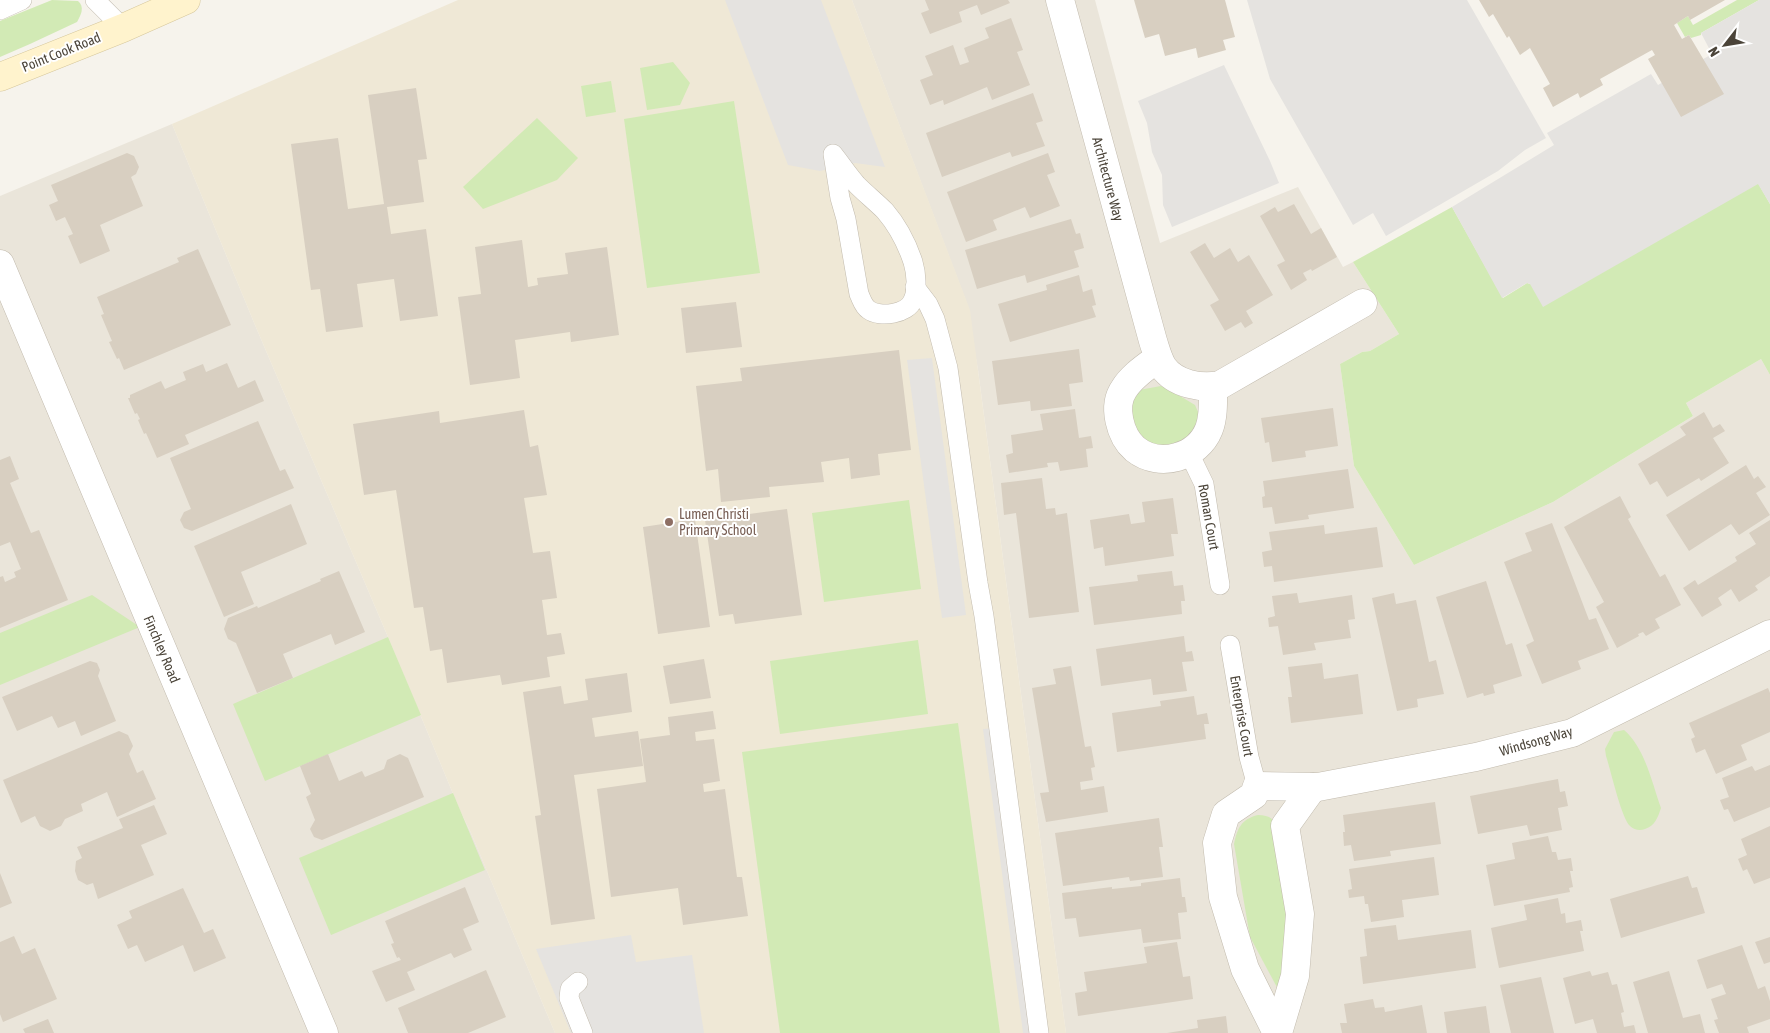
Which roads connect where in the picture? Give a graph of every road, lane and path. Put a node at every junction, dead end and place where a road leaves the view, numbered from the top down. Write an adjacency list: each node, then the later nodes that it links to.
1 (22, 0): 6 (lane)
2 (95, 0): 8 (lane, Point Cook Road)
3 (186, 0): 7 (main road, Point Cook Road)
4 (194, 0): 7 (main road, Point Cook Road)
5 (1060, 0): 13 (street, Architecture Way)
6 (0, 10)
7 (160, 12): 8 (main road, Point Cook Road)
8 (122, 28): 9 (main road, Point Cook Road)
9 (3, 80)
10 (0, 264): 23 (street, Finchley Road)
11 (915, 287): 11 (lane); 25 (lane)
12 (1363, 303): 14 (street, Architecture Way)
13 (1158, 358): 14 (street, Architecture Way); 15 (street)
14 (1213, 386): 15 (street)
15 (1189, 453): 16 (lane, Roman Court)
16 (1220, 585)
17 (1770, 634): 19 (street, Windsong Way)
18 (1230, 645): 20 (lane, Enterprise Court)
19 (1314, 787): 20 (street, Windsong Way); 21 (street)
20 (1255, 790): 21 (street); 26 (street)
21 (1285, 826): 26 (street)
22 (578, 982): 24 (lane)
23 (324, 1033)
24 (583, 1033)
25 (1039, 1033)
26 (1277, 1033)

